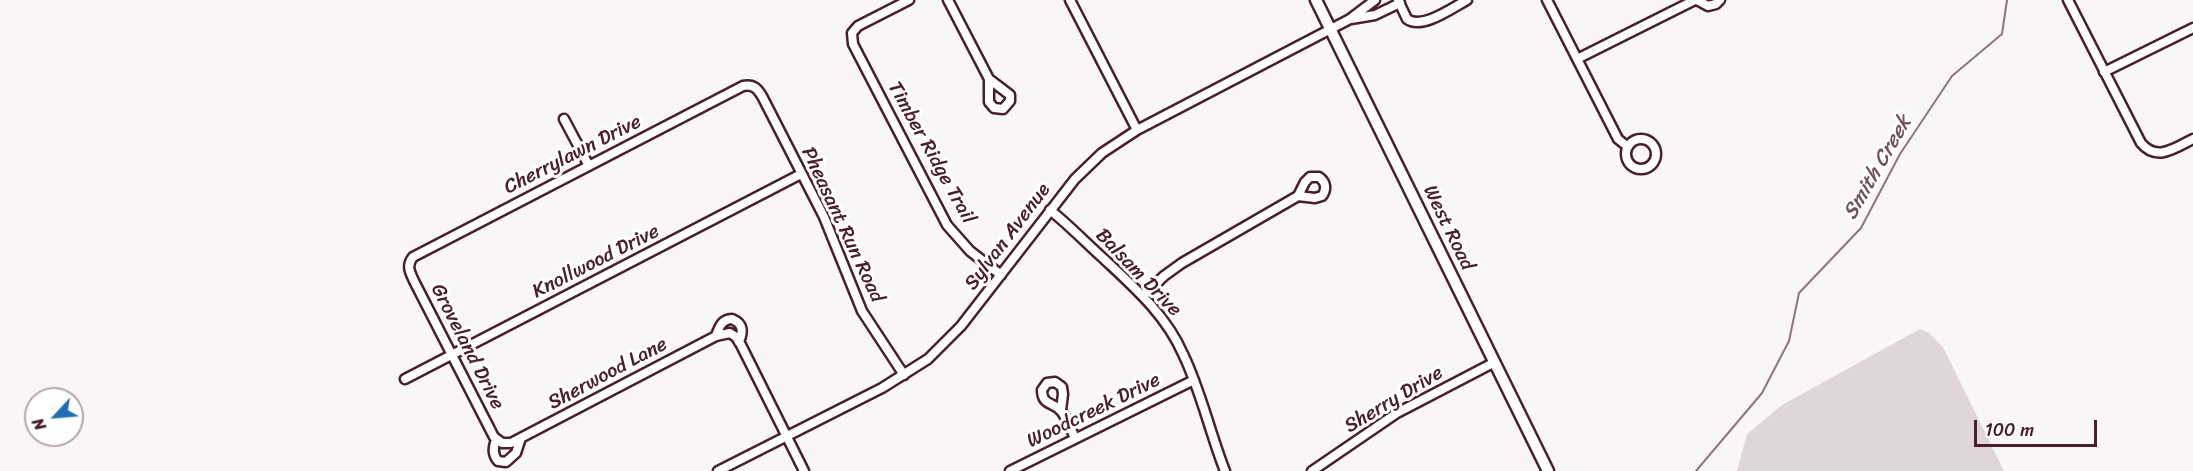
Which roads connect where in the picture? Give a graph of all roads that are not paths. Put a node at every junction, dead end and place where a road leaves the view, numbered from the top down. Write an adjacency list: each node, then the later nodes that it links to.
1 (909, 0): 28 (street, Timber Ridge Trail)
2 (948, 0): 17 (street)
3 (1070, 0): 20 (street)
4 (1316, 0): 14 (street, West Road)
5 (1375, 0): 12 (street)
6 (1467, 0): 11 (street)
7 (1547, 0): 15 (street)
8 (1696, 0): 9 (street); 15 (street)
9 (1720, 0)
10 (2068, 0): 16 (street)
11 (1399, 2): 12 (street)
12 (1350, 19): 14 (street, Sylvan Avenue)
13 (2193, 28): 16 (street)
14 (1331, 29): 20 (street, Sylvan Avenue); 33 (street, West Road)
15 (1576, 59): 22 (street)
16 (2104, 72): 21 (street)
17 (989, 79)
18 (755, 87): 23 (street, Cherrylawn Drive); 24 (street, Pheasant Run Road)
19 (564, 119): 23 (street)
20 (1137, 130): 26 (street, Sylvan Avenue)
21 (2193, 139)
22 (1628, 147)
23 (589, 166): 27 (street, Cherrylawn Drive)
24 (801, 174): 32 (street, Knollwood Drive); 34 (street, Pheasant Run Road)
25 (1298, 196): 29 (street)
26 (1050, 210): 28 (street, Sylvan Avenue); 29 (street, Balsam Drive)
27 (409, 263): 32 (street, Groveland Drive)
28 (1001, 275): 34 (street, Sylvan Avenue)
29 (1143, 296): 36 (street, Balsam Drive)
30 (716, 336): 31 (street, Sherwood Lane); 31 (street); 39 (street, Sherwood Lane)
31 (739, 342): 38 (street)
32 (452, 355): 35 (street, Knollwood Drive); 41 (street, Groveland Drive)
33 (1495, 362): 46 (street, Sherry Drive); 47 (street, West Road)
34 (904, 375): 38 (street, Sylvan Avenue)
35 (405, 379)
36 (1194, 380): 40 (street, Woodcreek Drive); 45 (street, Balsam Drive)
37 (1061, 410): 40 (street)
38 (787, 436): 42 (street, Sylvan Avenue); 43 (street)
39 (521, 438): 41 (street, Sherwood Lane); 41 (street, Groveland Drive)
40 (1075, 438): 44 (street, Woodcreek Drive)
41 (499, 442)
42 (718, 471)
43 (804, 471)
44 (1010, 471)
45 (1225, 471)
46 (1312, 471)
47 (1548, 471)

